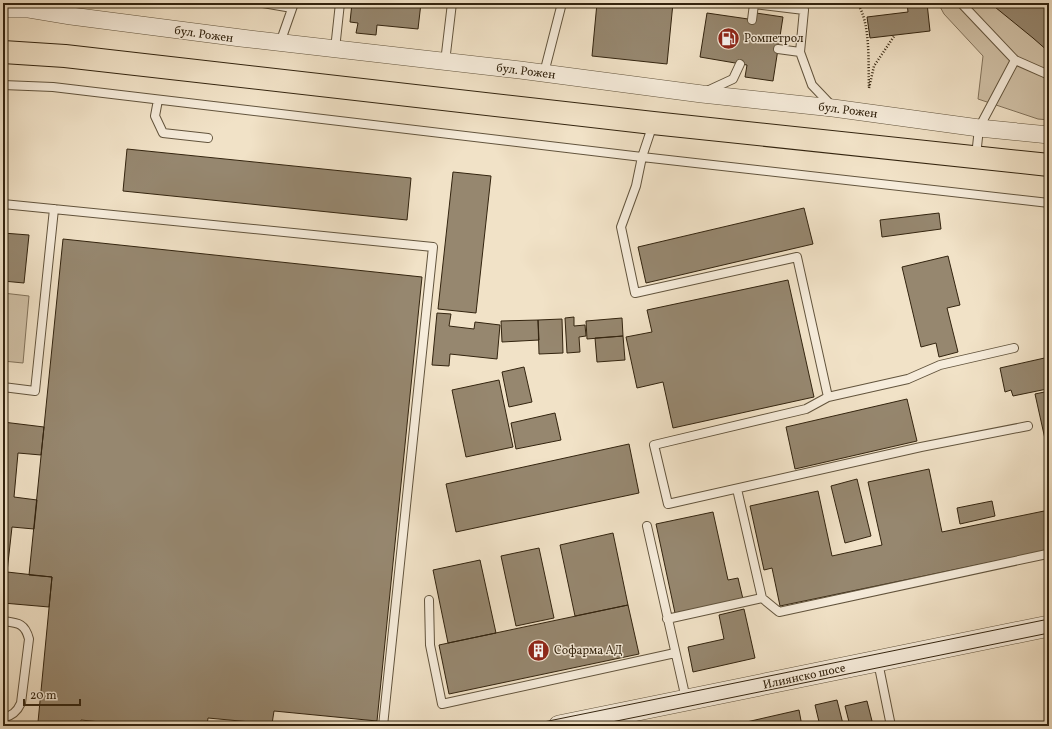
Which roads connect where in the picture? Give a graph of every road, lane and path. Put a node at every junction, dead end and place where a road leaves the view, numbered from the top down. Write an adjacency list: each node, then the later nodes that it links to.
1 (263, 3): 7 (lane)
2 (340, 3): 14 (lane)
3 (452, 3): 19 (lane)
4 (562, 3): 21 (lane)
5 (857, 3): 12 (path)
6 (961, 3): 18 (lane)
7 (293, 5): 13 (lane)
8 (29, 6): 9 (street, бул. Рожен); 10 (street, бул. Рожен)
9 (3, 9)
10 (71, 9): 13 (street, бул. Рожен)
11 (752, 20): 17 (lane)
12 (895, 35)
13 (280, 43): 14 (street, бул. Рожен)
14 (335, 49): 19 (street, бул. Рожен)
15 (778, 49): 17 (lane)
16 (3, 52): 27 (main road)
17 (800, 52): 26 (lane)
18 (1015, 60): 22 (lane); 28 (lane)
19 (445, 62): 21 (street, бул. Рожен)
20 (740, 64): 24 (lane)
21 (544, 73): 24 (street, бул. Рожен)
22 (1049, 76)
23 (3, 85): 25 (lane)
24 (702, 94): 26 (street, бул. Рожен)
25 (158, 100): 30 (lane); 31 (lane)
26 (833, 108): 28 (street, бул. Рожен)
27 (653, 123): 31 (lane); 32 (main road)
28 (980, 128): 29 (street, бул. Рожен); 32 (lane)
29 (1049, 135)
30 (208, 138)
31 (642, 157): 34 (lane); 39 (lane)
32 (976, 157): 33 (main road)
33 (1049, 165)
34 (1049, 203)
35 (3, 204): 36 (lane)
36 (54, 209): 38 (lane); 53 (lane)
37 (1014, 348): 39 (lane)
38 (3, 387)
39 (828, 398): 41 (lane)
40 (1028, 426): 41 (lane)
41 (738, 489): 44 (lane)
42 (647, 526): 46 (lane)
43 (1049, 556): 44 (lane)
44 (762, 598): 46 (lane)
45 (429, 600): 49 (lane)
46 (668, 619): 49 (lane)
47 (3, 621): 52 (lane)
48 (1049, 626): 50 (street, Илиянско шосе)
49 (675, 653): 51 (lane)
50 (878, 661): 51 (street, Илиянско шосе); 55 (lane)
51 (686, 700): 54 (street, Илиянско шосе)
52 (3, 718)
53 (383, 726)
54 (558, 726)
55 (891, 726)

